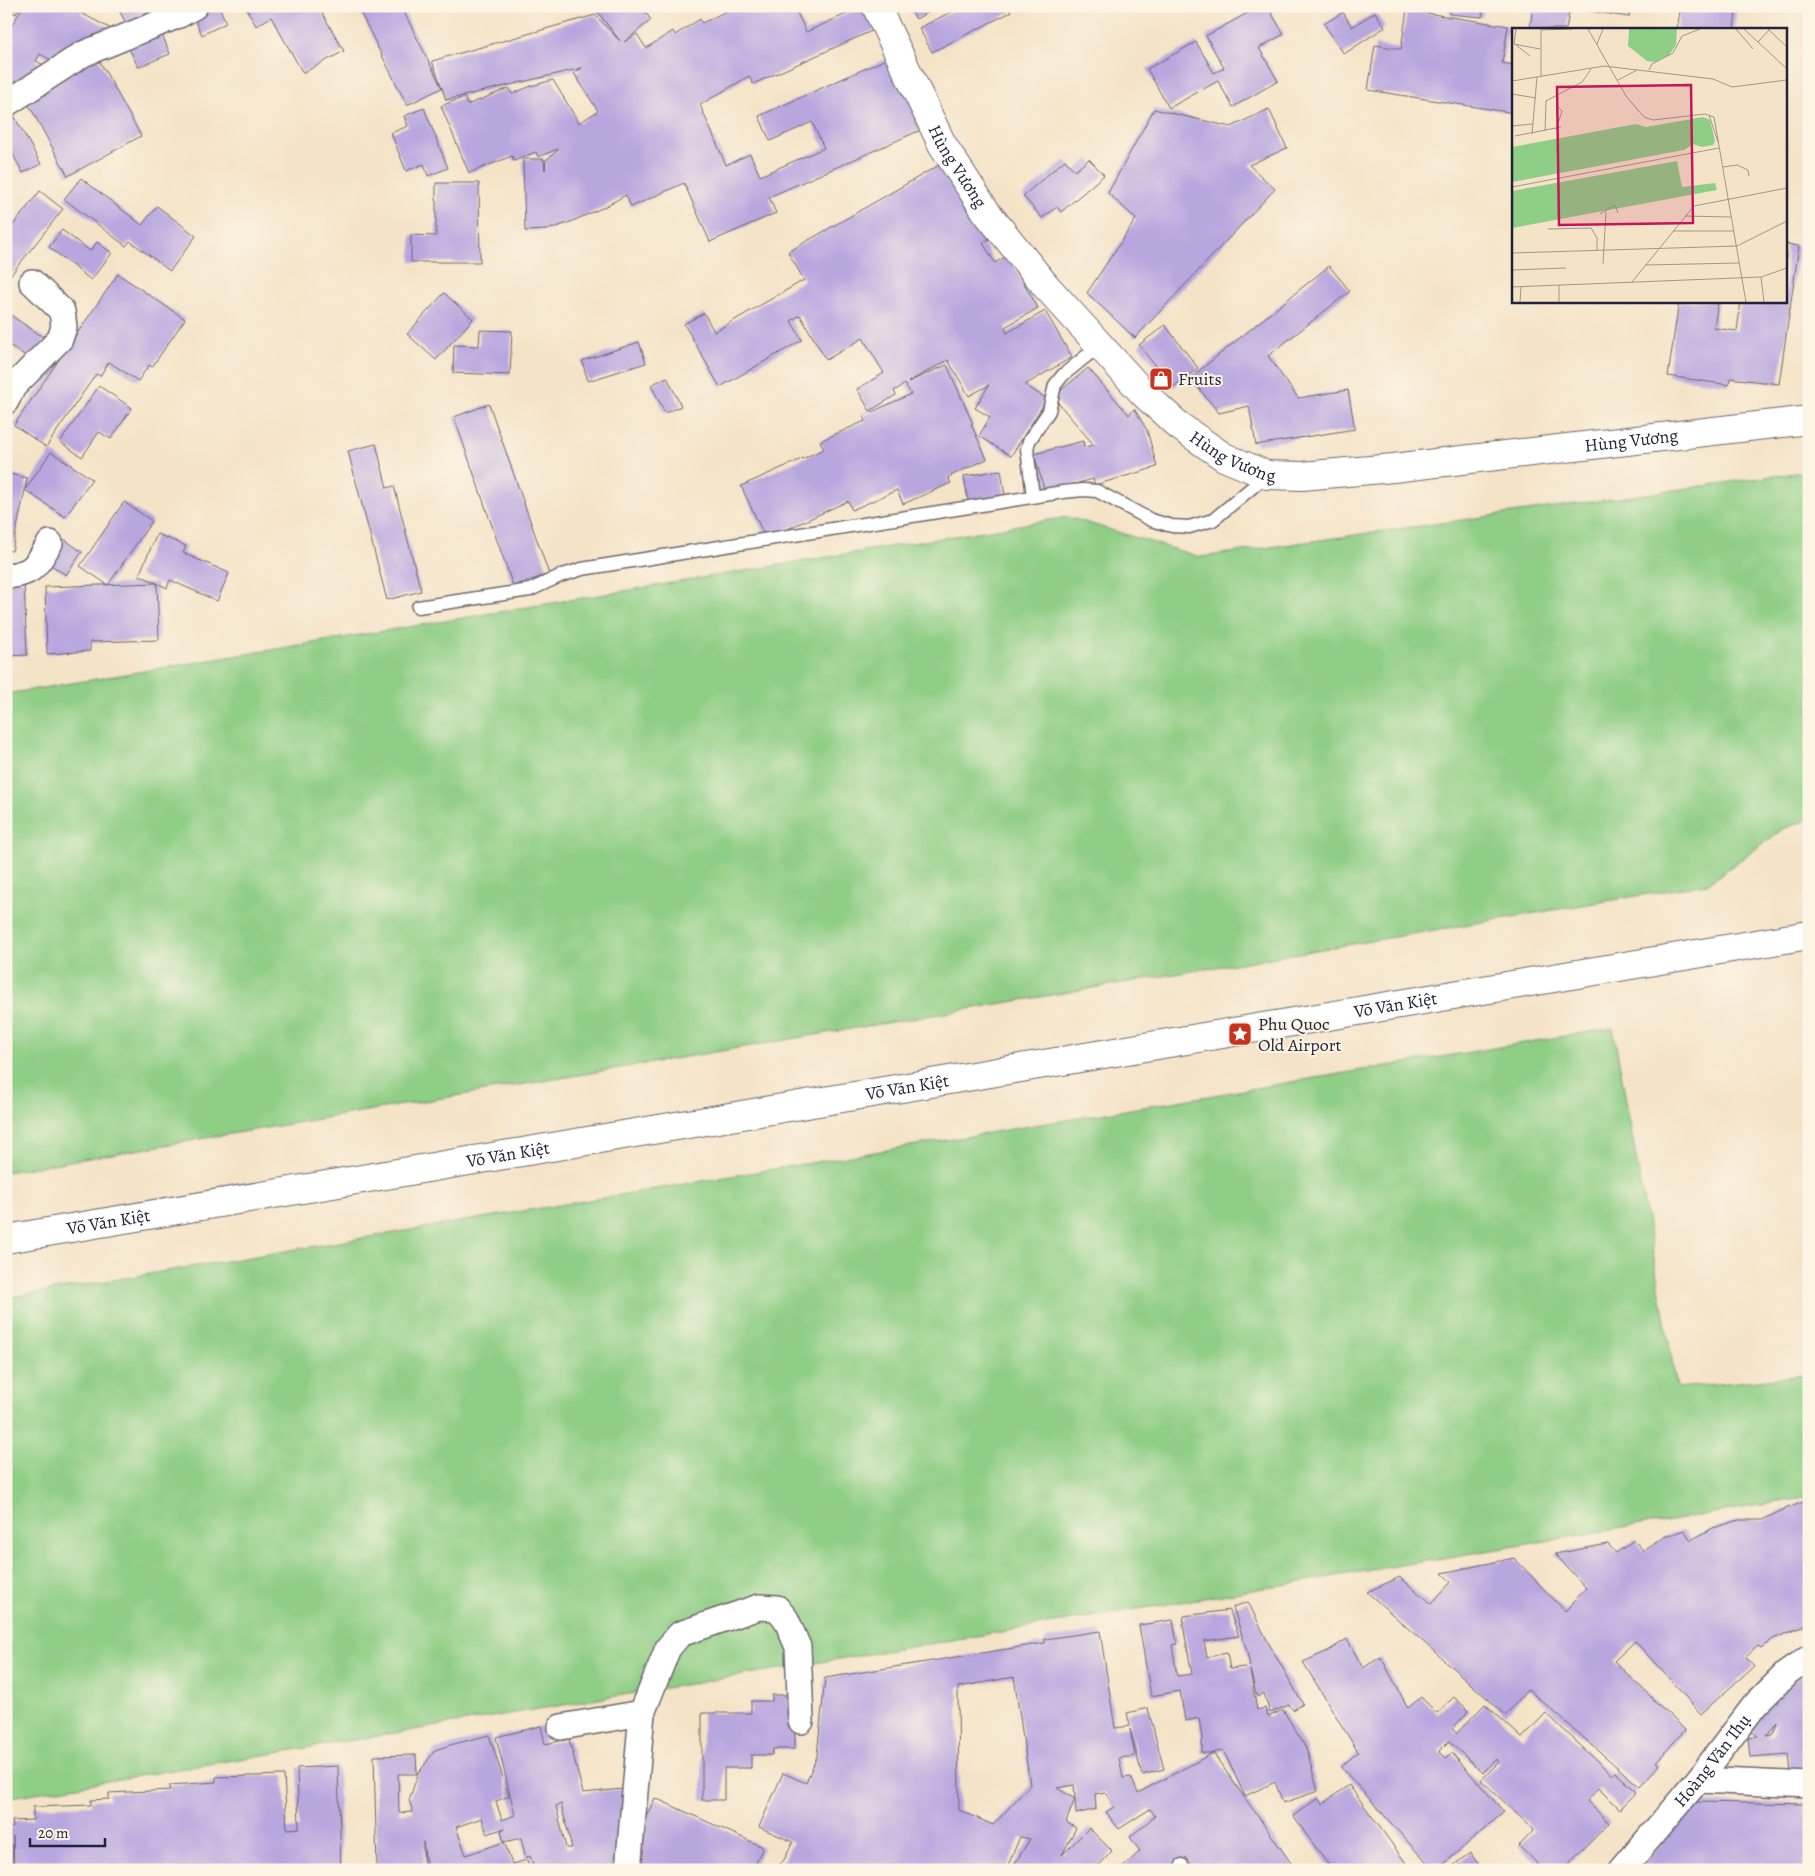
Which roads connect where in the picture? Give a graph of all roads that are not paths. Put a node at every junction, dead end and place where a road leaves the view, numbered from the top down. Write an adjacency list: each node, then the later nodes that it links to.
1 (195, 6): 3 (street)
2 (876, 6): 5 (street, Hùng Vương)
3 (6, 104)
4 (32, 282): 6 (street)
5 (1100, 345): 8 (street, Hùng Vương); 9 (lane)
6 (6, 401)
7 (1809, 420): 8 (street, Hùng Vương)
8 (1267, 475): 9 (lane)
9 (1033, 496): 12 (lane)
10 (50, 543): 11 (street)
11 (6, 576)
12 (418, 607)
13 (1809, 934): 14 (street, Võ Văn Kiệt)
14 (6, 1239)
15 (1809, 1658): 19 (street, Hoàng Văn Thụ)
16 (642, 1713): 17 (street); 18 (street); 21 (street)
17 (801, 1721)
18 (561, 1726)
19 (1698, 1780): 20 (street); 22 (street, Hoàng Văn Thụ)
20 (1809, 1785)
21 (628, 1870)
22 (1622, 1870)

